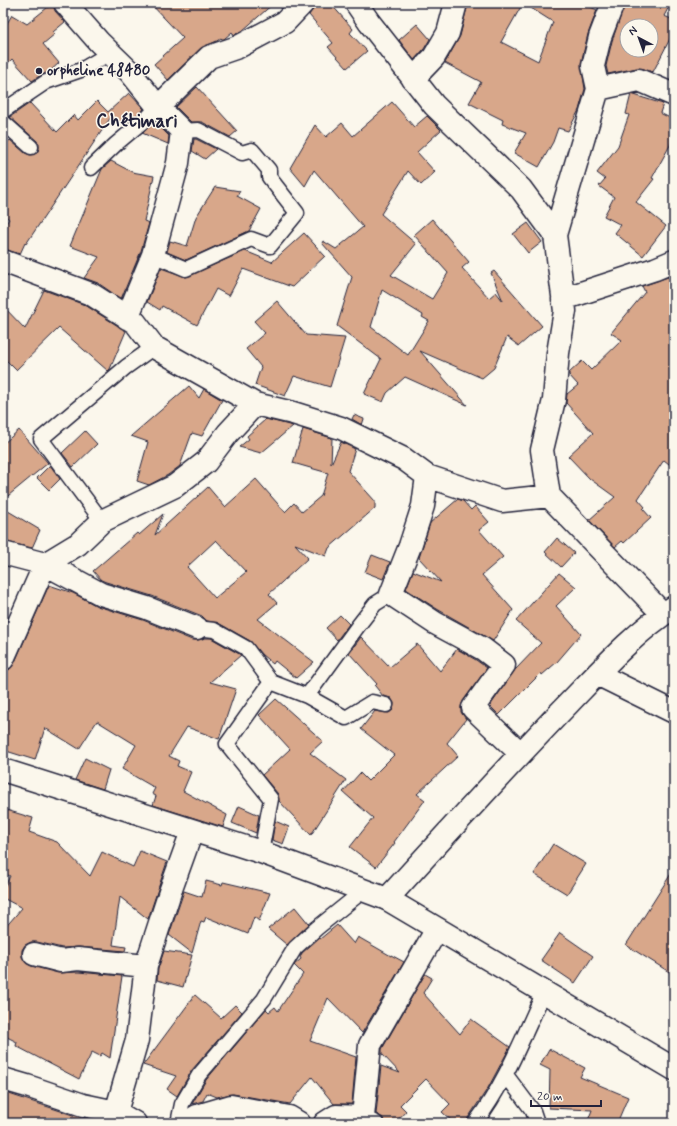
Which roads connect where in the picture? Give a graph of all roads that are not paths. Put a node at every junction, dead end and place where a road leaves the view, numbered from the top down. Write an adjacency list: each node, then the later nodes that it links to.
1 (65, 3): 6 (street)
2 (303, 3): 10 (street)
3 (356, 3): 7 (street)
4 (456, 3): 7 (street)
5 (613, 3): 8 (street)
6 (110, 53): 10 (street); 11 (lane)
7 (413, 80): 16 (street)
8 (598, 89): 9 (street); 16 (street)
9 (674, 95)
10 (158, 107): 13 (street); 15 (lane)
11 (3, 111)
12 (3, 122): 14 (lane)
13 (182, 131): 17 (street); 17 (lane)
14 (31, 147)
15 (91, 168)
16 (555, 235): 20 (street)
17 (153, 255): 21 (street)
18 (3, 261): 21 (street)
19 (674, 261): 20 (street)
20 (563, 299): 25 (street)
21 (127, 318): 22 (street)
22 (154, 347): 23 (street); 26 (lane)
23 (255, 404): 24 (street); 26 (street)
24 (427, 476): 25 (street); 29 (street)
25 (549, 496): 30 (street)
26 (102, 522): 28 (street)
27 (3, 553): 28 (street)
28 (45, 564): 31 (street); 32 (street)
29 (391, 594): 35 (lane); 38 (street)
30 (669, 610): 33 (street)
31 (197, 628): 34 (lane)
32 (3, 659)
33 (597, 674): 37 (street); 38 (street)
34 (271, 682): 35 (lane); 41 (lane)
35 (307, 696): 36 (lane)
36 (386, 704)
37 (674, 712)
38 (520, 753): 43 (street)
39 (3, 770): 40 (street)
40 (192, 831): 41 (street); 46 (street)
41 (261, 852): 42 (street)
42 (363, 890): 43 (street); 54 (lane)
43 (387, 899): 44 (street)
44 (437, 929): 47 (street); 52 (street)
45 (34, 954): 46 (street)
46 (146, 966): 51 (street)
47 (544, 992): 48 (street); 49 (lane)
48 (674, 1070)
49 (506, 1075): 58 (lane); 59 (lane)
50 (3, 1079): 51 (street)
51 (114, 1117): 53 (street)
52 (369, 1120): 57 (street)
53 (135, 1123)
54 (178, 1123)
55 (186, 1123): 56 (street)
56 (299, 1123)
57 (325, 1123)
58 (475, 1123)
59 (537, 1123)

